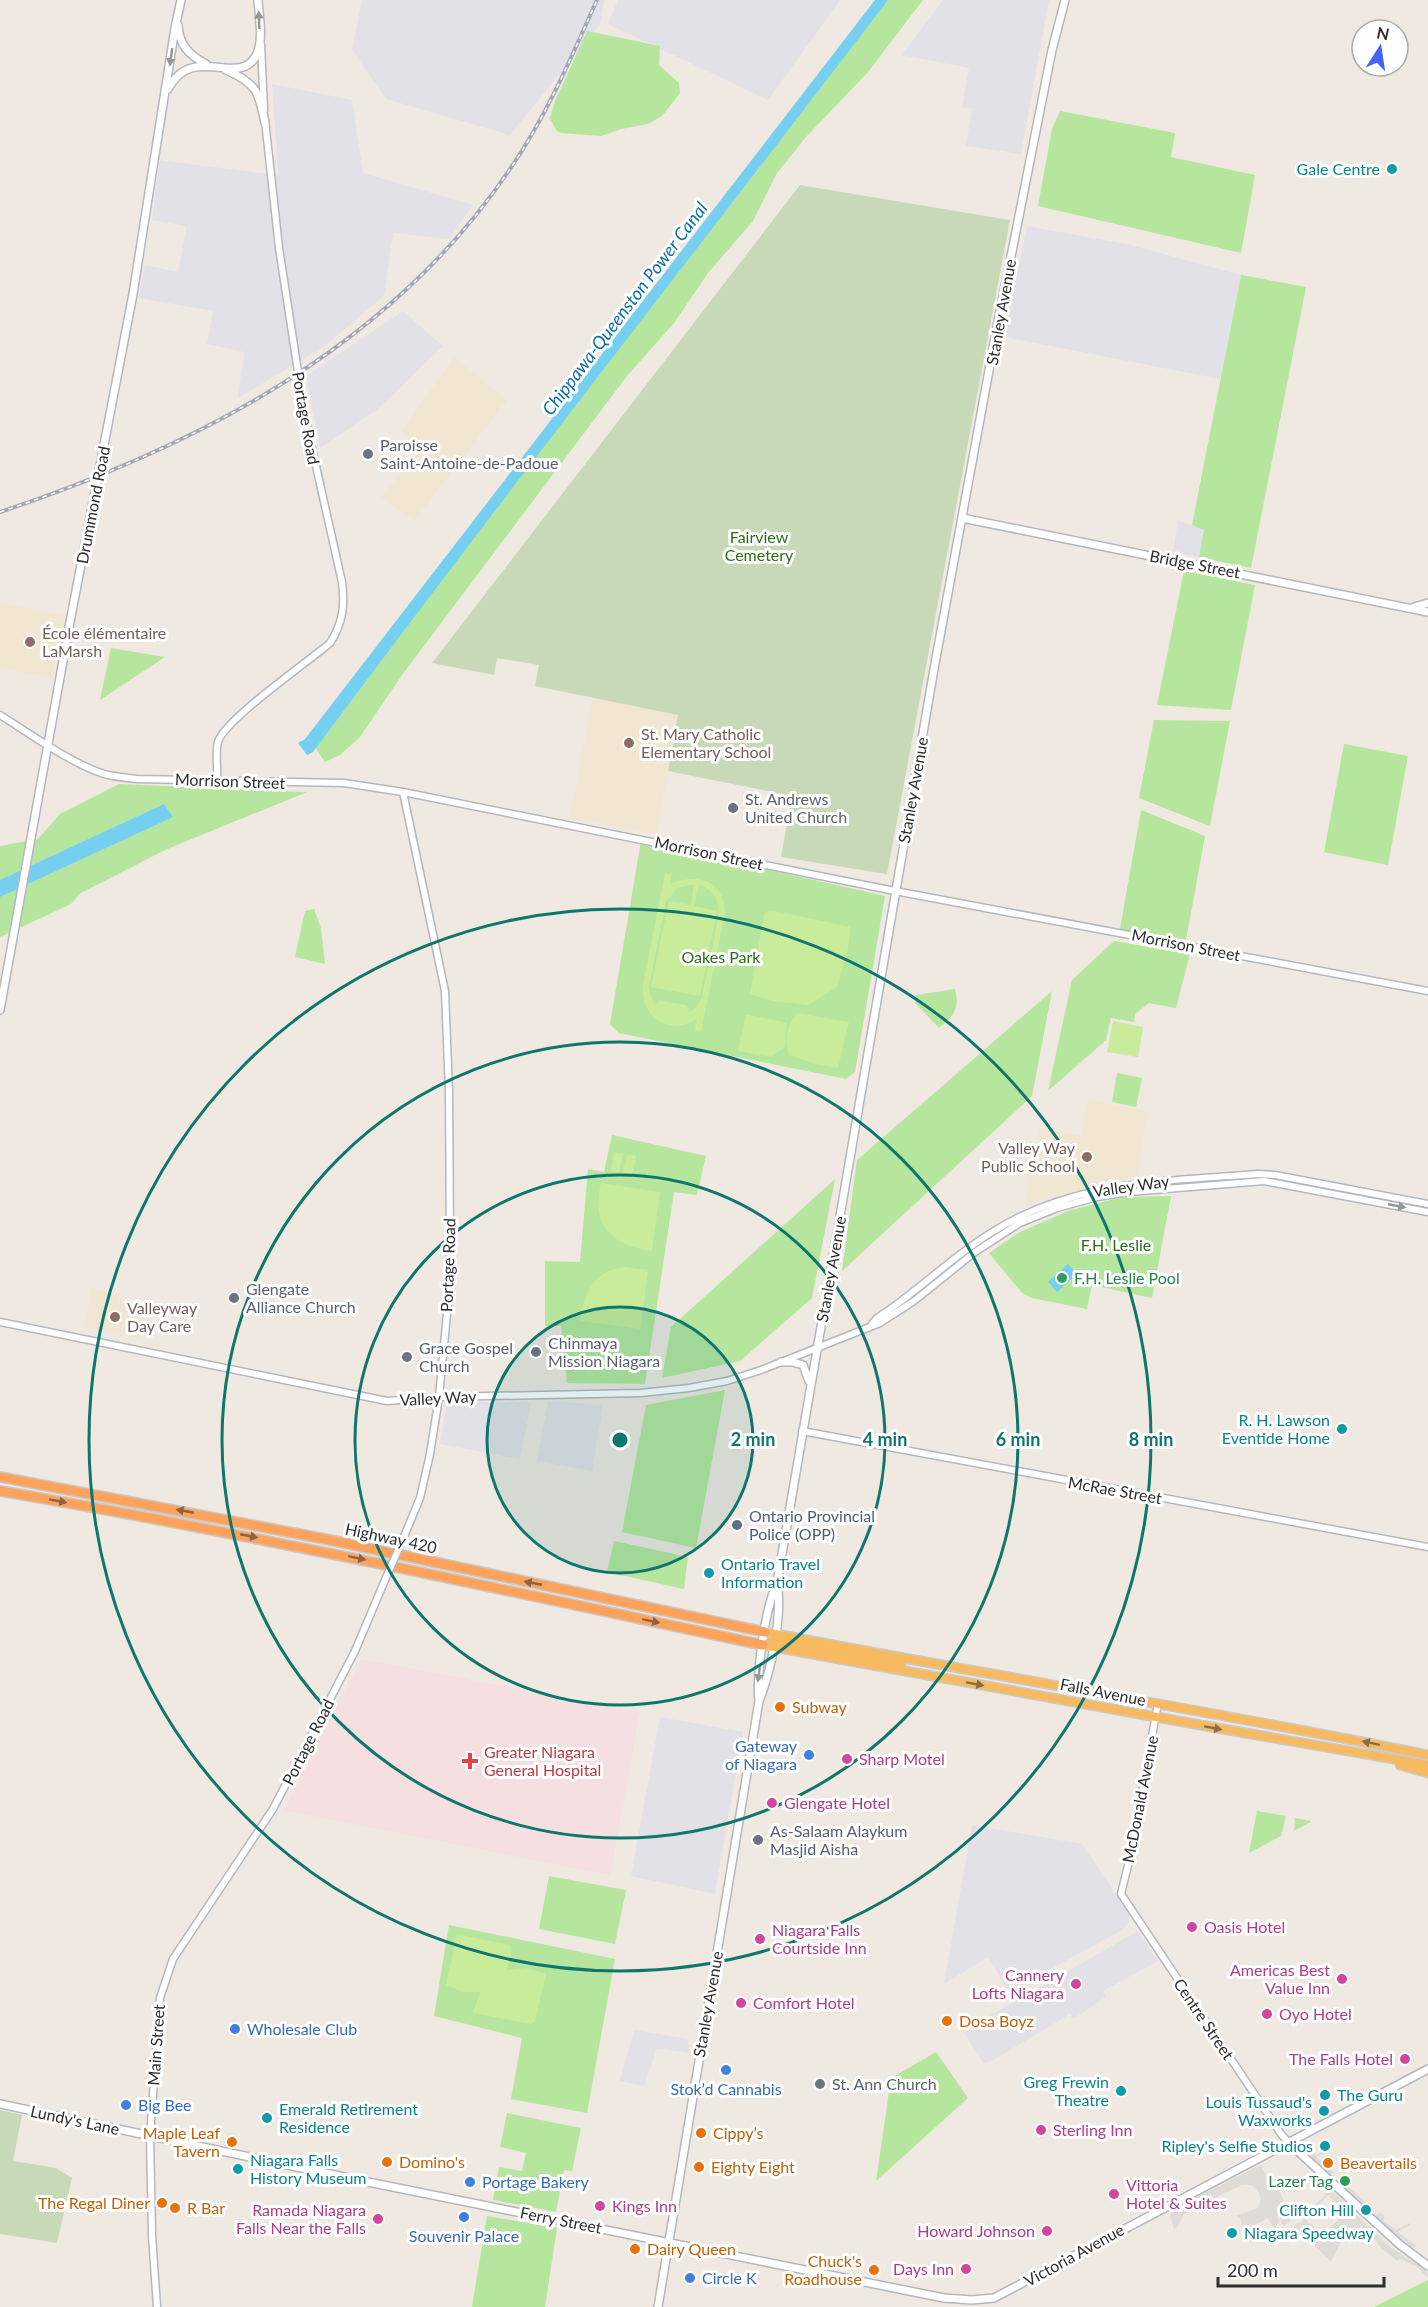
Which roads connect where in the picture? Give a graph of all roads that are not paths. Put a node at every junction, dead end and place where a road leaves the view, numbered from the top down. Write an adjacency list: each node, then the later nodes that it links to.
1 (181, 0): 4 (main road, Drummond Road)
2 (258, 0): 5 (main road, Portage Road, one-way to 2)
3 (1065, 0): 10 (main road, Stanley Avenue)
4 (177, 20): 6 (main road); 8 (main road, Drummond Road, one-way to 8)
5 (260, 40): 7 (main road); 9 (street, Portage Road)
6 (208, 66): 7 (main road); 8 (main road)
7 (223, 69): 9 (main road)
8 (165, 94): 15 (main road, Drummond Road)
9 (265, 123): 16 (street, Portage Road)
10 (962, 518): 12 (main road, Bridge Street); 18 (main road, Stanley Avenue)
11 (1428, 603): 12 (main road)
12 (1408, 608): 13 (main road, Bridge Street)
13 (1428, 612)
14 (0, 715): 15 (street, Morrison Street)
15 (47, 744): 16 (street, Morrison Street); 20 (main road, Drummond Road)
16 (217, 780): 17 (street, Morrison Street)
17 (403, 792): 18 (street, Morrison Street); 28 (street, Portage Road)
18 (895, 891): 19 (street, Morrison Street); 25 (main road, Stanley Avenue)
19 (1428, 991)
20 (0, 1010)
21 (1428, 1204): 24 (street, Valley Way)
22 (1428, 1212): 24 (street, Valley Way, one-way to 22)
23 (0, 1322): 28 (street, Valley Way)
24 (872, 1324): 25 (street, Valley Way)
25 (817, 1348): 26 (street, Valley Way); 27 (main road, Stanley Avenue)
26 (781, 1362): 27 (main road); 28 (street, Valley Way)
27 (810, 1390): 29 (main road, Stanley Avenue)
28 (439, 1396): 40 (street, Portage Road, bridge)
29 (802, 1431): 32 (street, McRae Street); 33 (main road, Stanley Avenue)
30 (0, 1477): 33 (highway, Highway 420, one-way to 30)
31 (0, 1491): 33 (highway, Highway 420, one-way to 33)
32 (1428, 1547)
33 (770, 1640): 34 (highway, Falls Avenue); 35 (highway, Falls Avenue, one-way to 35); 46 (main road, Stanley Avenue)
34 (1158, 1703): 35 (street, McDonald Avenue); 37 (highway, Falls Avenue, one-way to 34)
35 (1156, 1717): 36 (highway, Falls Avenue, one-way to 36); 41 (street, McDonald Avenue)
36 (1365, 1755): 38 (highway, Falls Avenue); 39 (highway)
37 (1428, 1755)
38 (1428, 1765)
39 (1428, 1773)
40 (270, 1814): 44 (street, Main Street)
41 (1121, 1894): 45 (street, Centre Street)
42 (1428, 2069): 45 (main road, Victoria Avenue)
43 (0, 2104): 44 (main road, Lundy's Lane)
44 (150, 2136): 46 (main road, Ferry Street); 49 (street, Main Street)
45 (1289, 2143): 47 (main road); 48 (main road, Victoria Avenue)
46 (668, 2241): 48 (main road, Ferry Street); 50 (main road, Stanley Avenue)
47 (1428, 2266)
48 (972, 2300)
49 (157, 2307)
50 (658, 2307)

